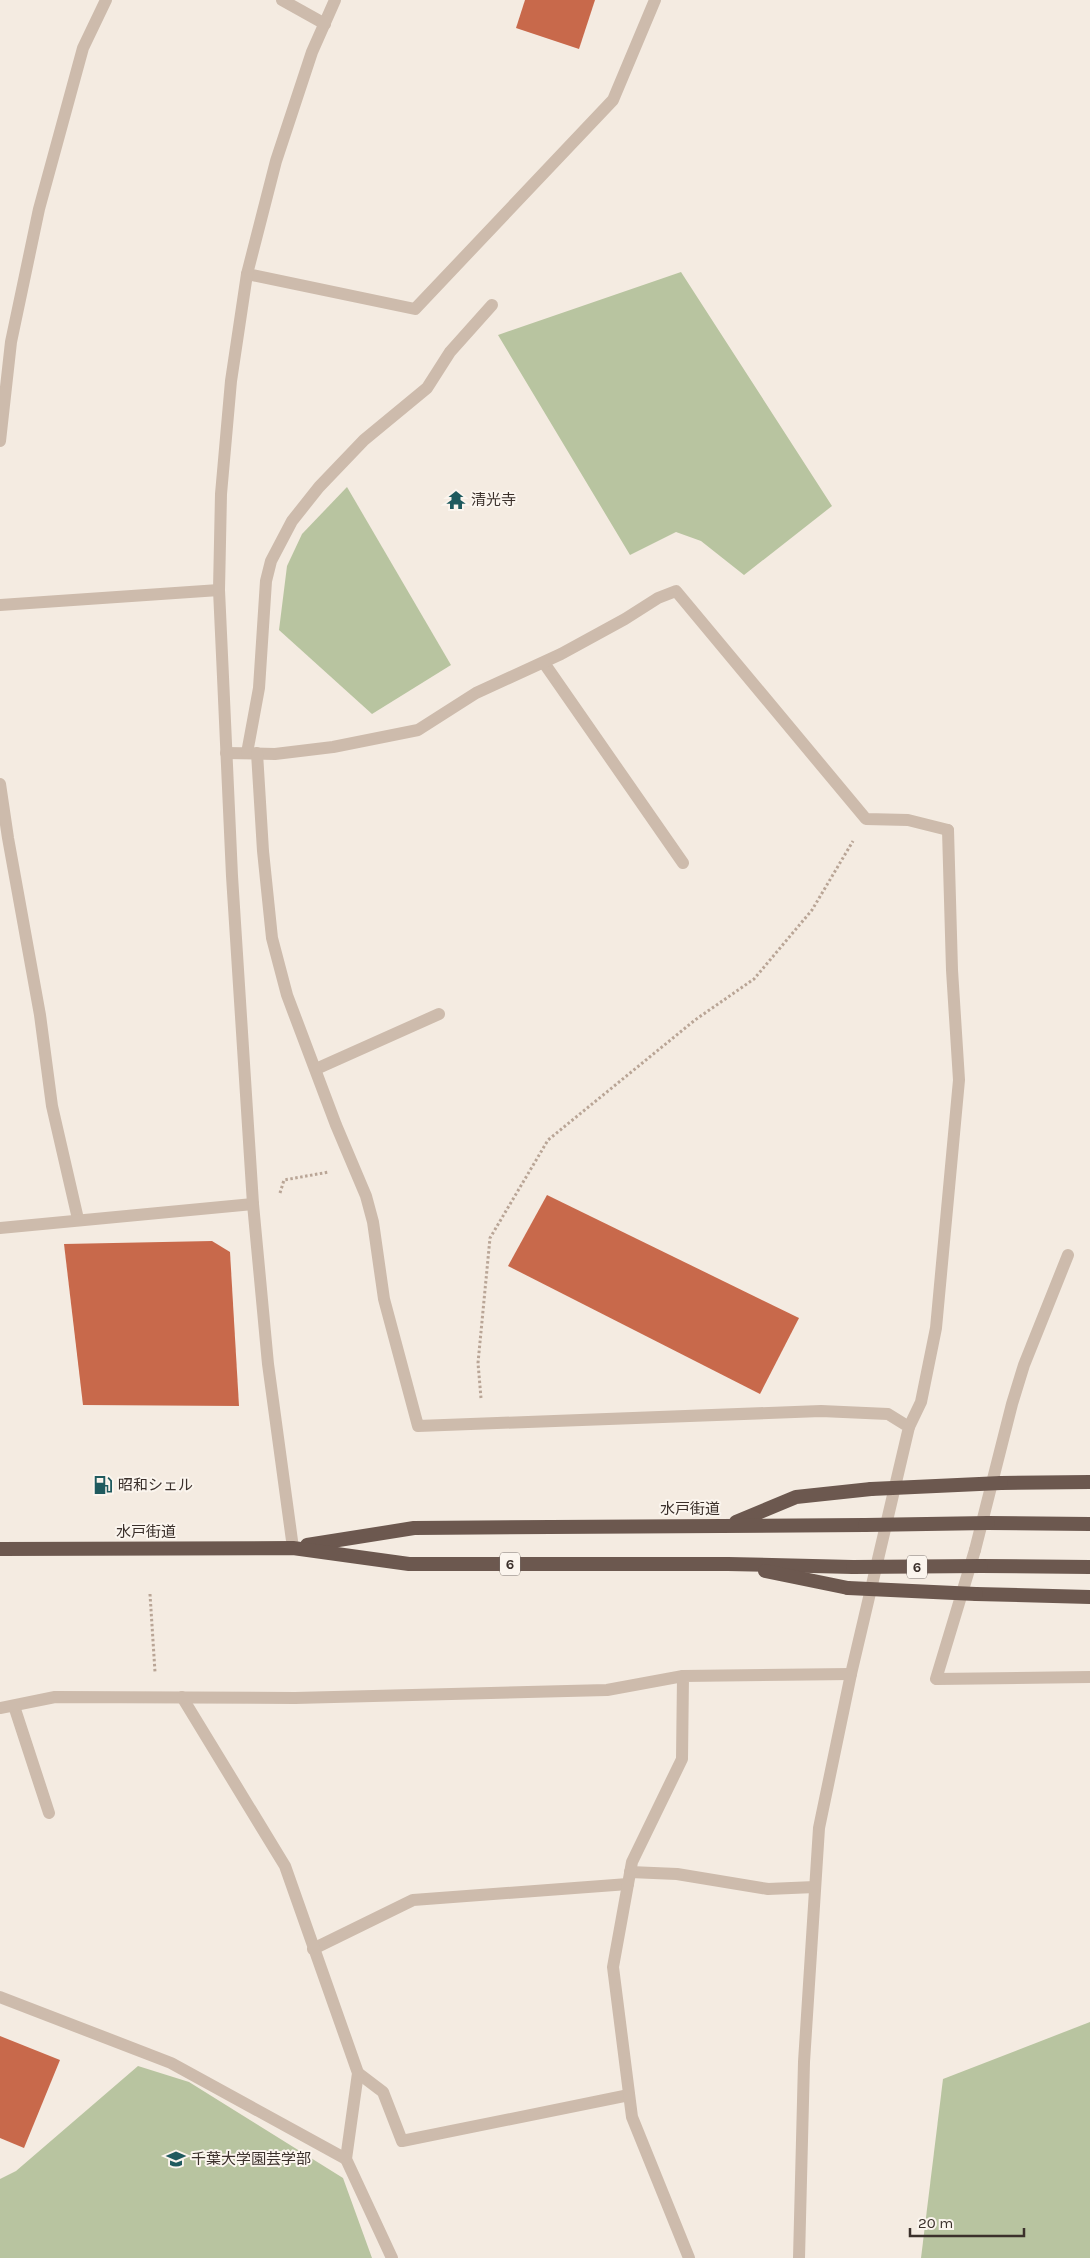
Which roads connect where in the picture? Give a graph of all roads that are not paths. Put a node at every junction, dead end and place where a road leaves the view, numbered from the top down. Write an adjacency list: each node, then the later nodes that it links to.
1 (106, 0): 8 (street)
2 (282, 0): 5 (street)
3 (335, 0): 5 (street)
4 (655, 0): 6 (street)
5 (325, 24): 6 (street)
6 (247, 274): 9 (street)
7 (492, 305): 13 (street)
8 (0, 441)
9 (219, 590): 10 (street); 12 (street)
10 (0, 605)
11 (544, 663): 13 (street); 15 (street); 22 (street)
12 (226, 753): 13 (street); 18 (street)
13 (252, 753): 17 (street)
14 (0, 784): 19 (street)
15 (683, 863)
16 (440, 1014): 17 (street)
17 (316, 1068): 22 (street)
18 (253, 1204): 19 (street); 26 (street)
19 (78, 1219): 20 (street)
20 (0, 1228)
21 (1068, 1256): 33 (street)
22 (909, 1427): 31 (street)
23 (1090, 1482): 25 (highway, bridge)
24 (1090, 1524): 25 (highway, 水戸街道 / 6, bridge)
25 (728, 1525): 26 (highway, 水戸街道 / 6)
26 (293, 1548): 27 (highway, 水戸街道 / 6); 28 (highway, 水戸街道 / 6)
27 (0, 1549)
28 (728, 1564): 29 (highway, 水戸街道 / 6, bridge); 30 (highway, bridge)
29 (1090, 1567)
30 (1090, 1597)
31 (851, 1674): 32 (street); 39 (street)
32 (683, 1676): 34 (street); 38 (street)
33 (1090, 1677)
34 (182, 1697): 35 (street); 40 (street)
35 (14, 1706): 36 (street); 37 (street)
36 (0, 1708)
37 (49, 1813)
38 (629, 1878): 39 (street); 40 (street); 43 (street)
39 (815, 1887): 47 (street)
40 (313, 1949): 42 (street)
41 (0, 1996): 44 (street)
42 (358, 2073): 43 (street); 44 (street)
43 (629, 2095): 46 (street)
44 (346, 2159): 45 (street)
45 (392, 2258)
46 (690, 2258)
47 (799, 2258)

